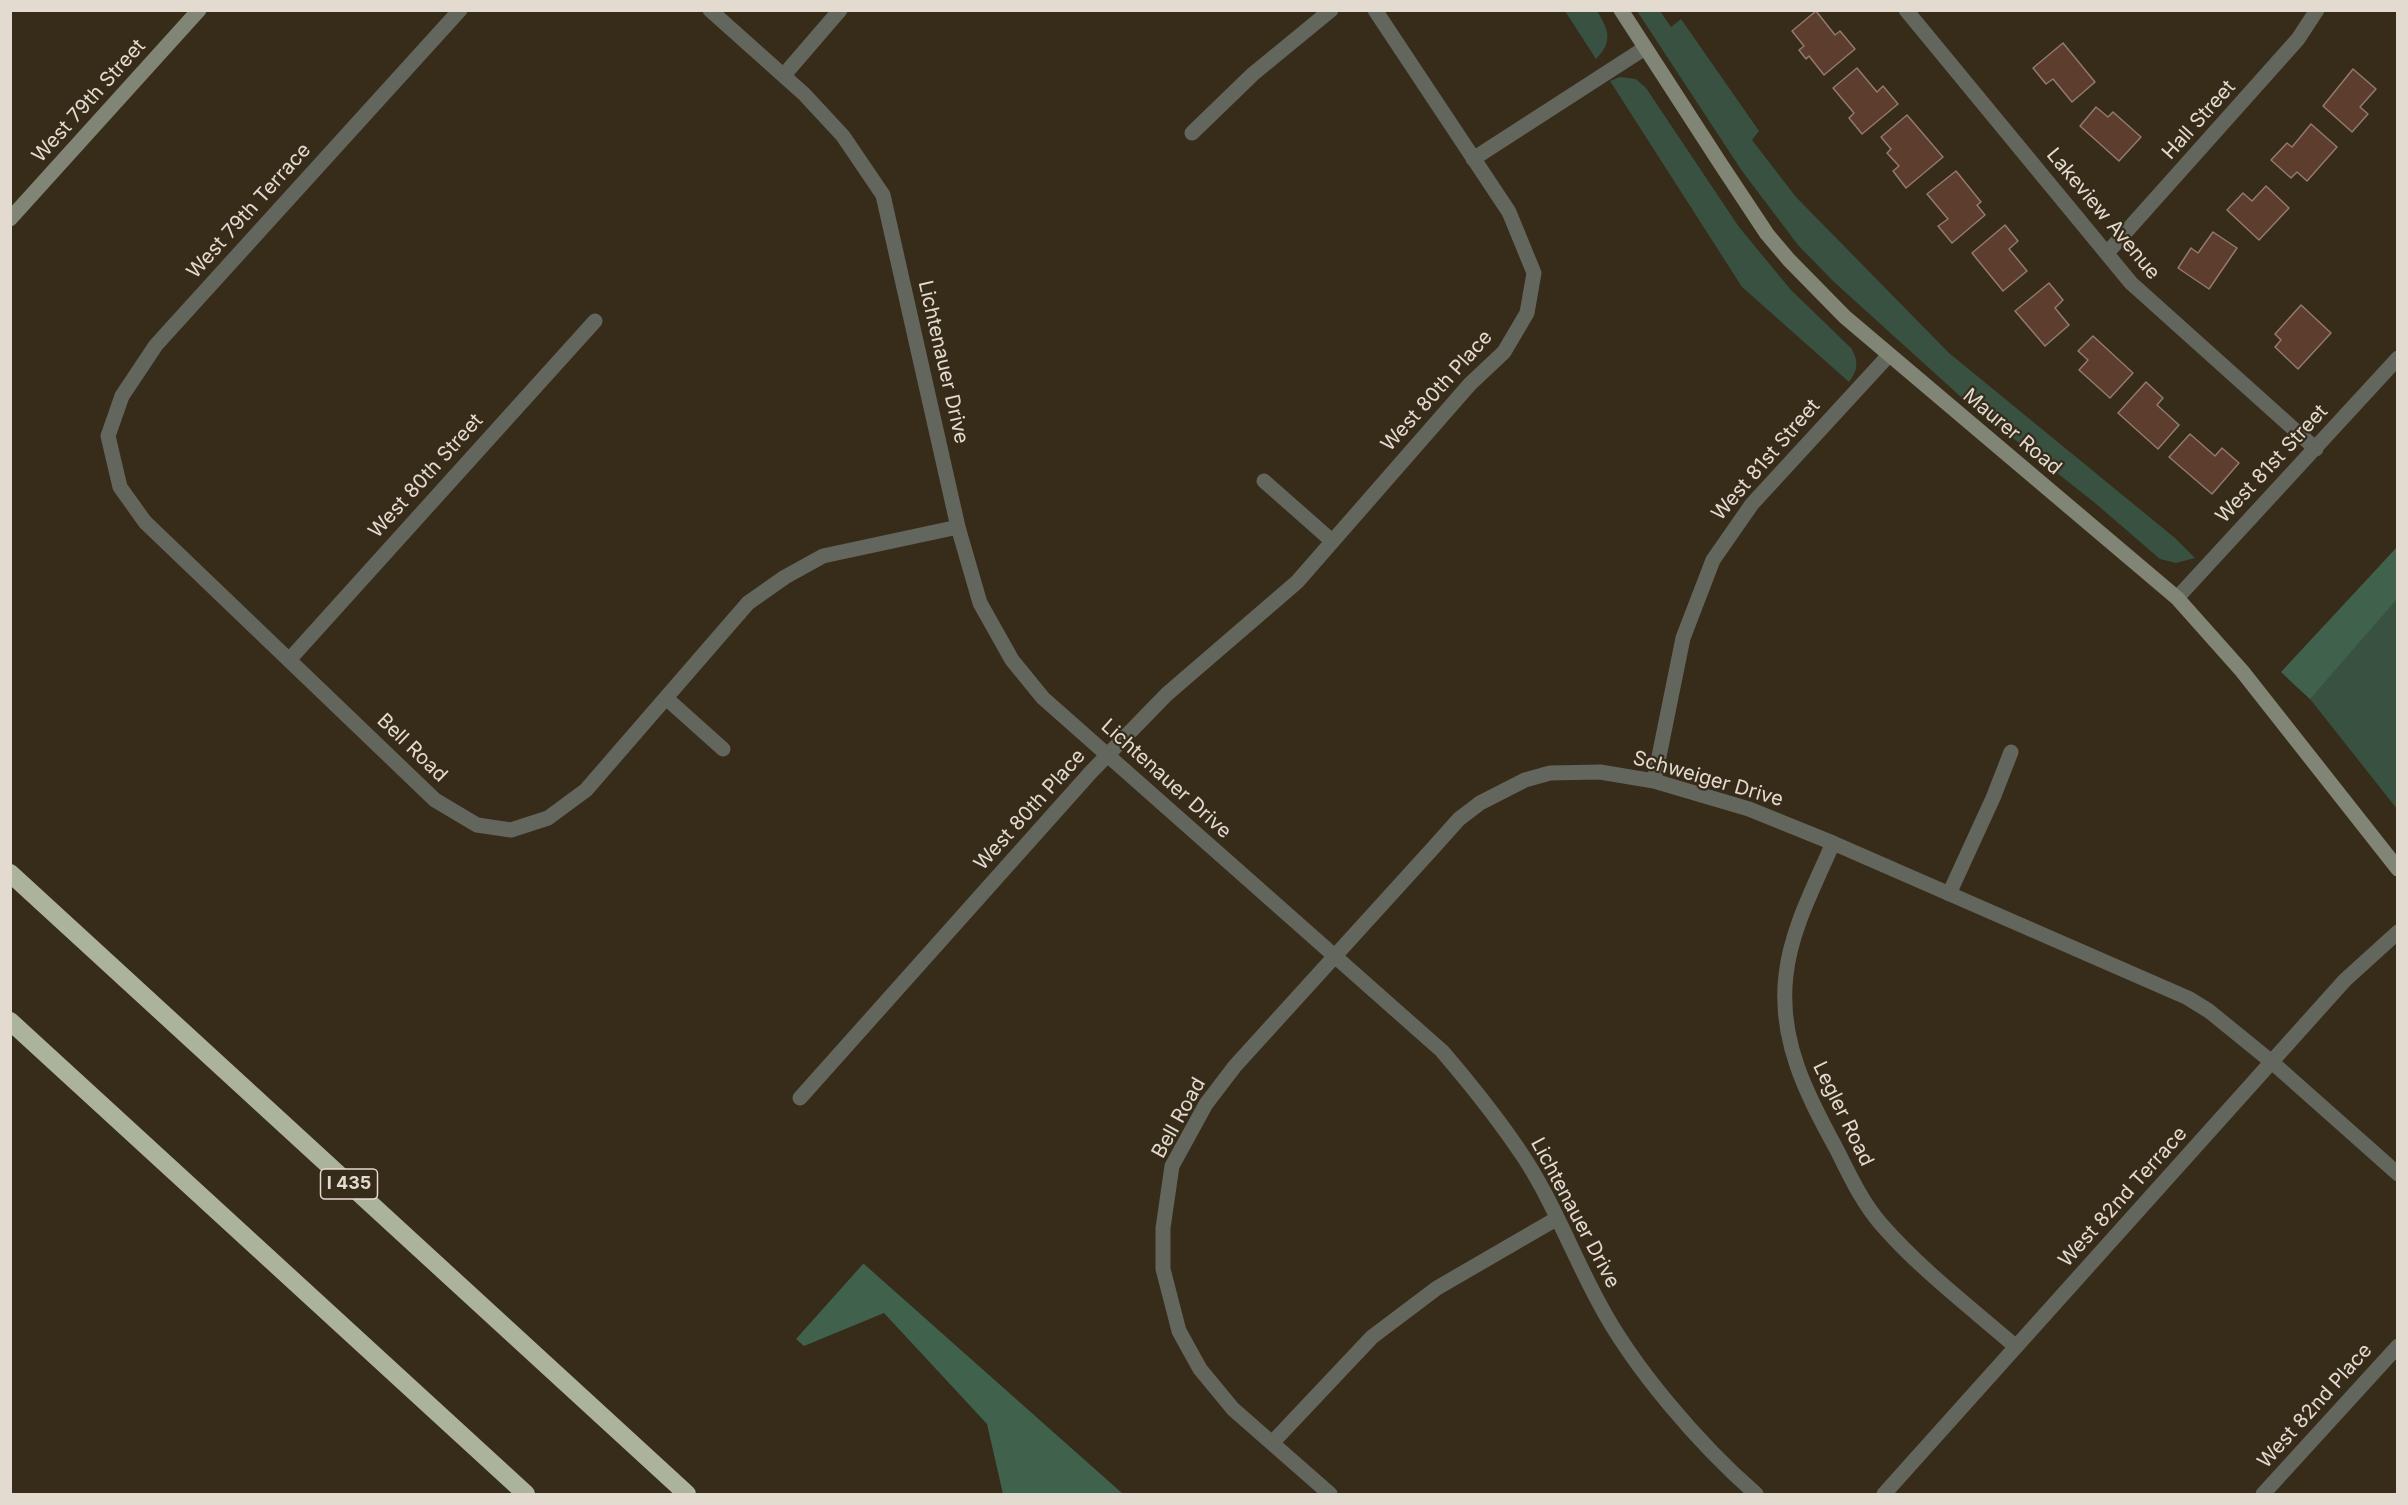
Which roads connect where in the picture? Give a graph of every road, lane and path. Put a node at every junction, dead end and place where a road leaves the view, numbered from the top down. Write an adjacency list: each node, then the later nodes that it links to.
1 (199, 10): 14 (street, West 79th Street)
2 (460, 10): 20 (street, West 79th Terrace)
3 (710, 10): 11 (street, Lichtenauer Drive)
4 (840, 10): 11 (street)
5 (1331, 10): 12 (street)
6 (1375, 10): 13 (street, West 80th Place)
7 (1621, 10): 10 (street, Maurer Road)
8 (1906, 10): 15 (street, Lakeview Avenue)
9 (2317, 10): 15 (street, Hall Street)
10 (1645, 48): 13 (street); 17 (street, Maurer Road)
11 (784, 75): 22 (street, Lichtenauer Drive)
12 (1192, 133)
13 (1473, 159): 23 (street, West 80th Place)
14 (10, 219)
15 (2107, 253): 19 (street, Lakeview Avenue)
16 (595, 321): 25 (street, West 80th Street)
17 (1889, 355): 24 (street, Maurer Road); 30 (street, West 81st Street)
18 (2397, 358): 19 (street, West 81st Street)
19 (2316, 449): 24 (street, West 81st Street)
20 (114, 460): 25 (street, Bell Road)
21 (1264, 481): 23 (street)
22 (958, 527): 26 (street, Bell Road); 29 (street, Lichtenauer Drive)
23 (1332, 541): 29 (street, West 80th Place)
24 (2177, 598): 32 (street, Maurer Road)
25 (289, 660): 26 (street, Bell Road)
26 (666, 698): 27 (street)
27 (723, 749)
28 (2011, 752): 34 (street)
29 (1108, 755): 36 (street, Lichtenauer Drive); 39 (street, West 80th Place)
30 (1653, 781): 31 (street, Schweiger Drive); 36 (street, Schweiger Drive)
31 (1833, 843): 34 (street, Schweiger Drive); 42 (street, Legler Road)
32 (2397, 869)
33 (10, 873): 46 (highway, I 435)
34 (1949, 894): 38 (street, Schweiger Drive)
35 (2397, 932): 38 (street, West 82nd Terrace)
36 (1335, 958): 41 (street, Lichtenauer Drive); 44 (street, Bell Road)
37 (10, 1021): 45 (highway)
38 (2273, 1063): 40 (street); 42 (street, West 82nd Terrace)
39 (800, 1098)
40 (2397, 1174)
41 (1556, 1219): 44 (street); 48 (street, Lichtenauer Drive)
42 (2015, 1346): 49 (street, West 82nd Terrace)
43 (2397, 1346): 50 (street, West 82nd Place)
44 (1272, 1443): 47 (street, Bell Road)
45 (526, 1494)
46 (687, 1494)
47 (1330, 1494)
48 (1756, 1494)
49 (1884, 1494)
50 (2263, 1494)

